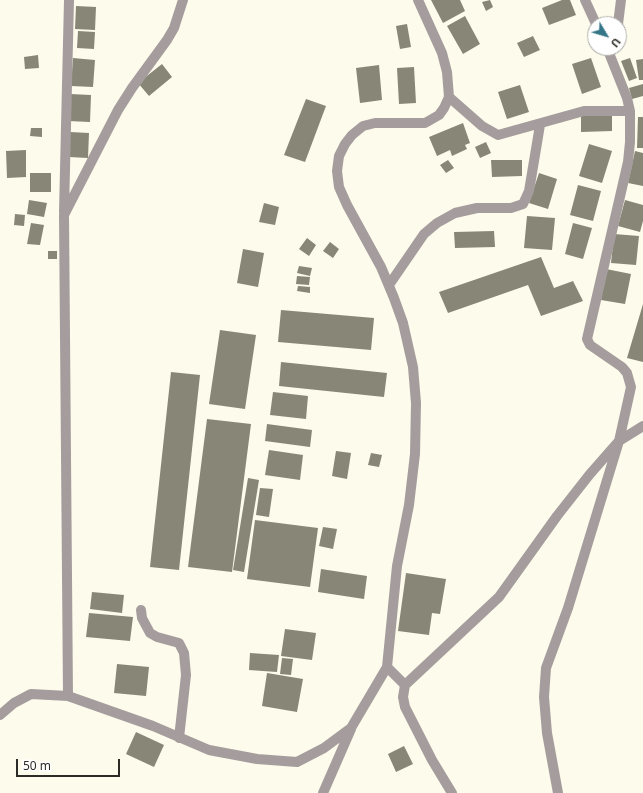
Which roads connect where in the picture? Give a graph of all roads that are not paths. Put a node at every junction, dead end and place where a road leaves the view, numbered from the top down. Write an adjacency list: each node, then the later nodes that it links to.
1 (69, 0): 14 (street)
2 (183, 0): 14 (street)
3 (418, 0): 11 (street)
4 (586, 0): 6 (street)
5 (621, 0): 7 (street)
6 (593, 16)
7 (619, 16)
8 (610, 56): 10 (street)
9 (613, 56): 10 (street)
10 (612, 60): 12 (street)
11 (449, 97): 13 (street); 15 (street)
12 (630, 111): 13 (street); 17 (street)
13 (540, 125): 15 (street)
14 (64, 214): 21 (street)
15 (389, 285): 19 (street)
16 (643, 426): 17 (street)
17 (619, 441): 20 (street); 27 (street)
18 (141, 610): 24 (street)
19 (387, 667): 20 (street); 23 (street)
20 (405, 685): 26 (street)
21 (68, 696): 22 (street); 24 (street)
22 (0, 715)
23 (351, 728): 24 (street); 25 (street)
24 (178, 738)
25 (323, 793)
26 (452, 793)
27 (558, 793)

